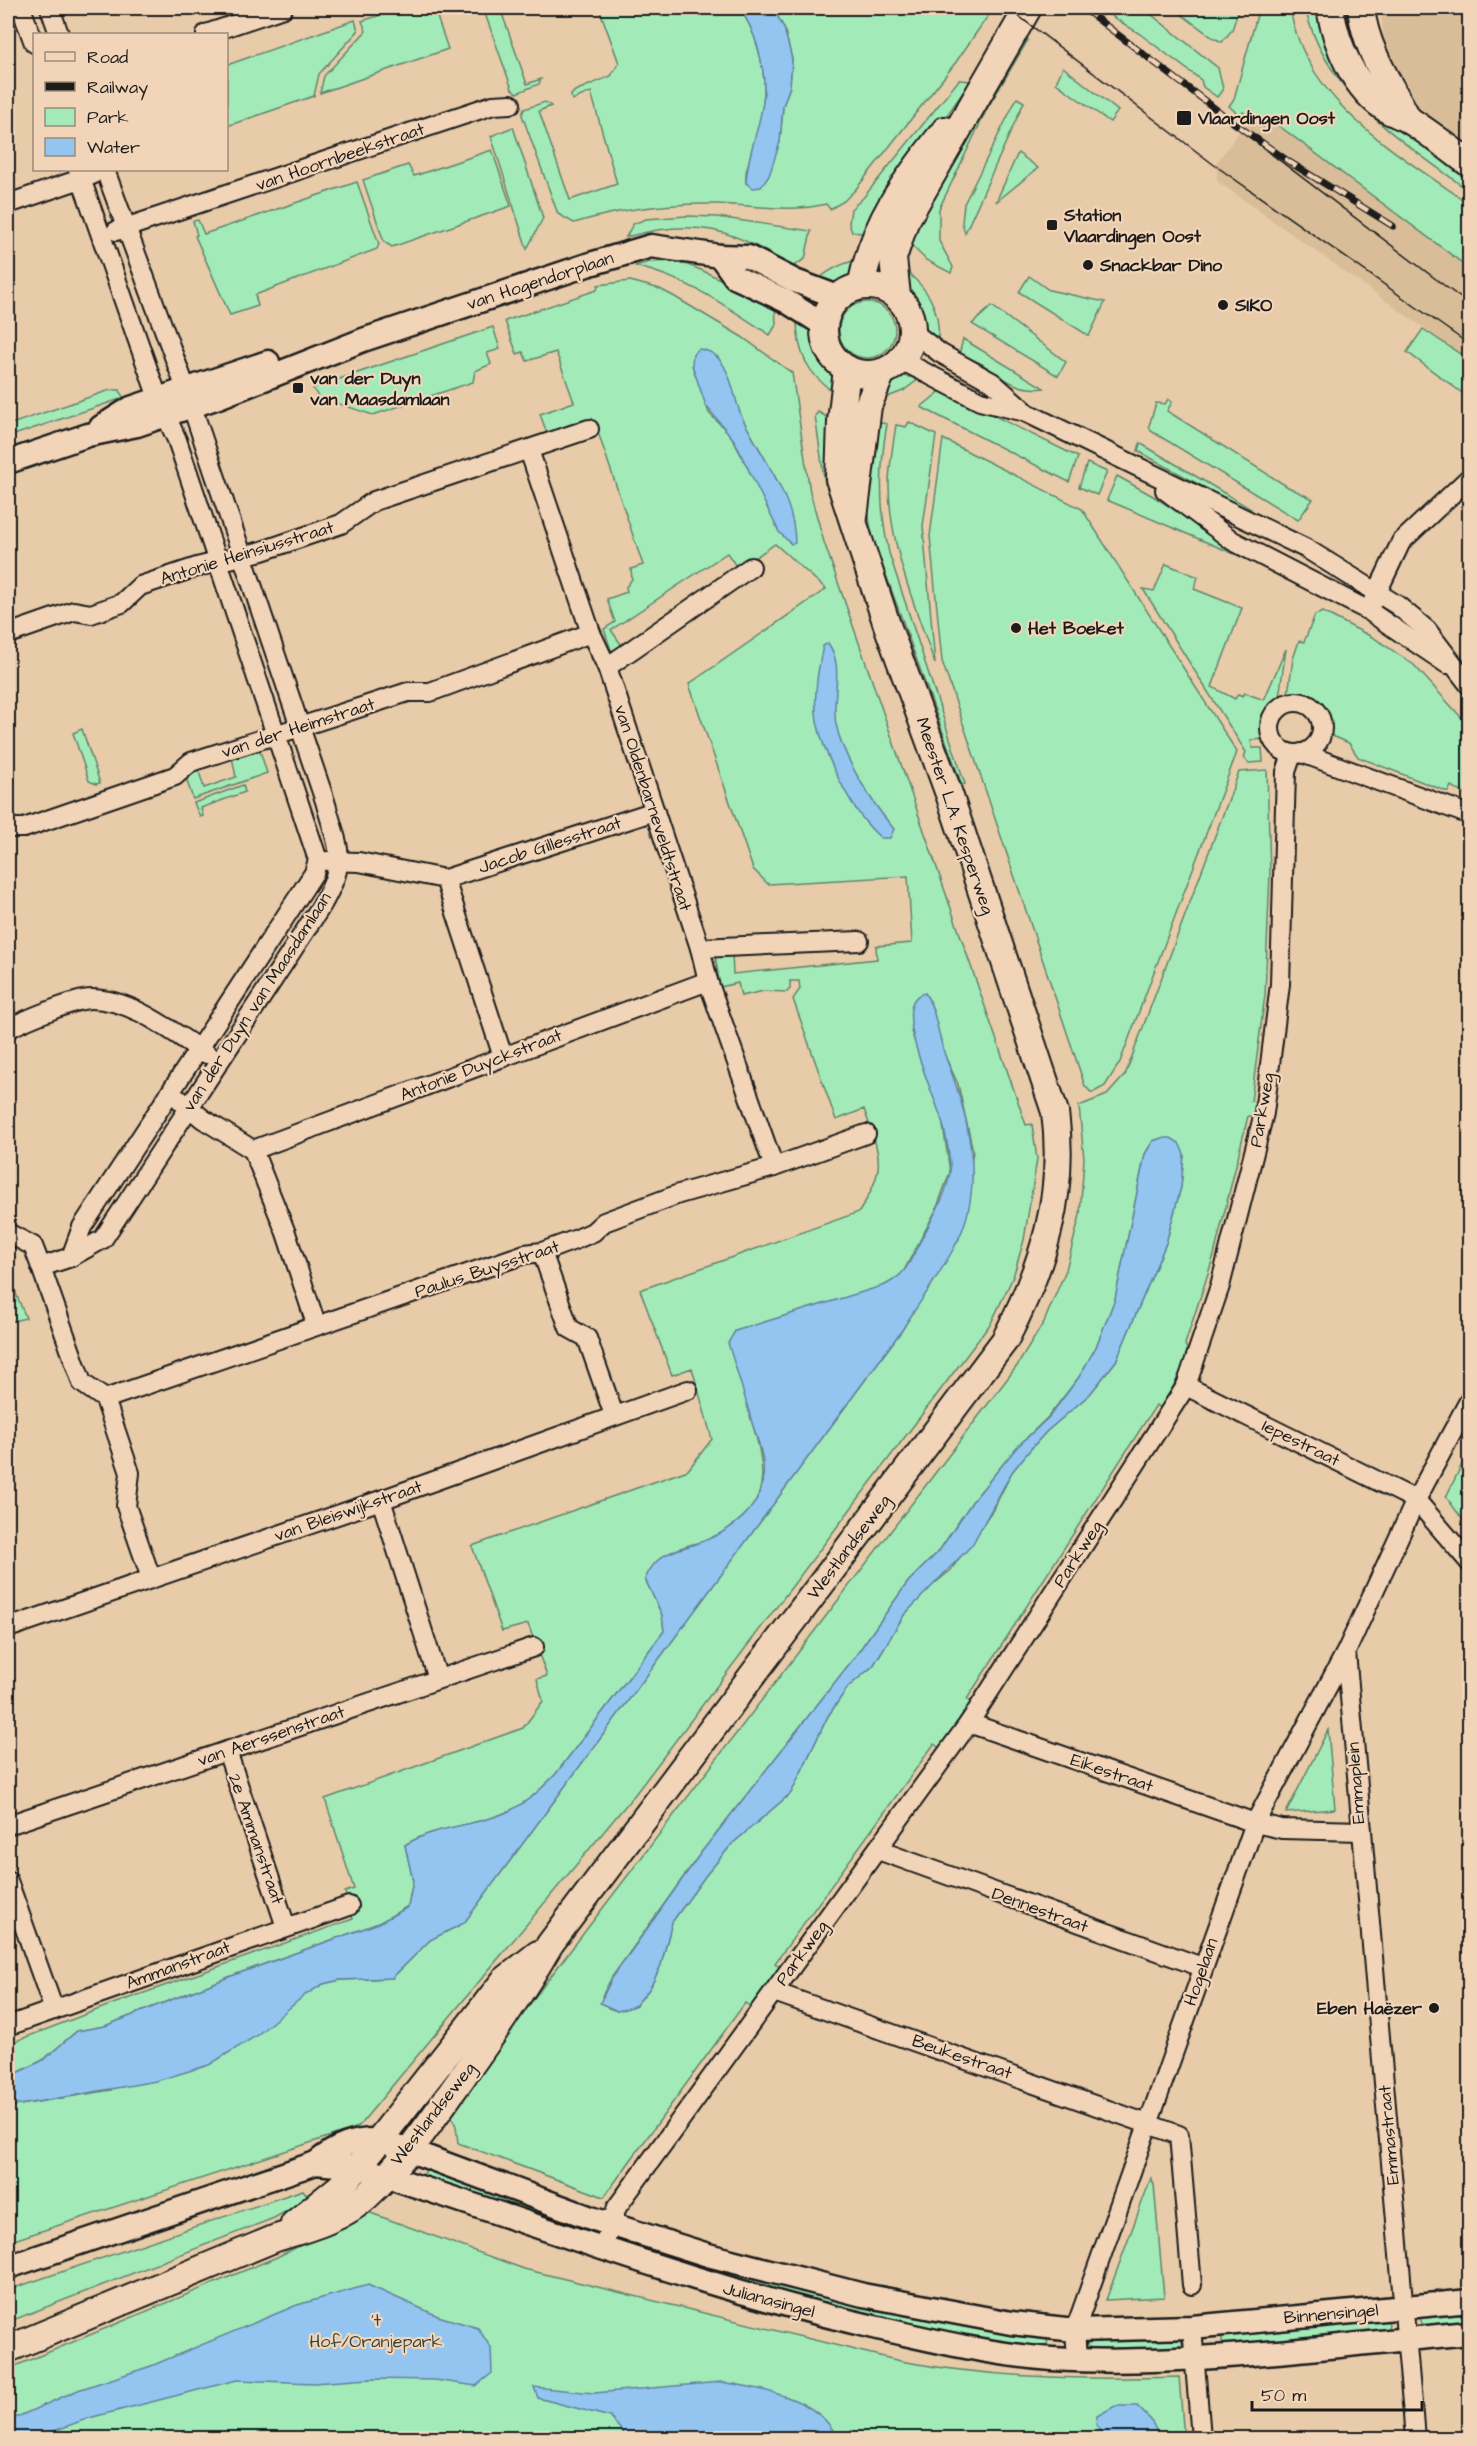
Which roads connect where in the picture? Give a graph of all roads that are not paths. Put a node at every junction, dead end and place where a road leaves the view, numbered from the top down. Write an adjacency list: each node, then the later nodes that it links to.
1 (21, 8): 9 (street)
2 (50, 8): 7 (street)
3 (283, 8): 8 (street)
4 (1028, 8): 10 (main road)
5 (1330, 8): 12 (main road)
6 (1361, 8): 12 (main road)
7 (59, 33)
8 (209, 33)
9 (33, 40)
10 (984, 80): 21 (main road); 22 (main road)
11 (511, 104): 18 (street, van Hoornbeekstraat)
12 (1408, 119): 13 (main road)
13 (1470, 164)
14 (98, 171): 16 (street)
15 (105, 171): 18 (street, van der Duyn van Maasdamlaan)
16 (79, 174): 17 (street); 19 (street)
17 (8, 204)
18 (126, 227): 19 (street, van Hoornbeekstraat); 28 (street, van der Duyn van Maasdamlaan)
19 (102, 236): 29 (street)
20 (720, 256): 23 (street, van Hogendorplaan); 24 (street); 28 (street, van Hogendorplaan)
21 (861, 286): 22 (main road); 23 (main road)
22 (897, 296): 25 (main road)
23 (838, 297): 24 (main road)
24 (824, 325): 27 (main road)
25 (913, 332): 26 (main road); 30 (street)
26 (892, 366): 27 (main road); 30 (street); 36 (main road, Meester L.A. Kesperweg)
27 (847, 369): 36 (main road, Meester L.A. Kesperweg)
28 (188, 397): 29 (street, van Hogendorplaan); 38 (street, van der Duyn van Maasdamlaan)
29 (163, 406): 33 (street, van Hogendorplaan); 39 (street)
30 (1025, 412): 34 (street)
31 (590, 429): 32 (street, Antonie Heinsiusstraat)
32 (529, 450): 38 (street, Antonie Heinsiusstraat); 44 (street, van Oldenbarneveldtstraat)
33 (8, 462)
34 (1130, 465): 37 (street); 41 (street)
35 (1470, 477): 42 (street)
36 (854, 520): 66 (main road, Meester L.A. Kesperweg)
37 (1307, 549): 41 (street); 42 (street)
38 (241, 556): 39 (street, Antonie Heinsiusstraat); 49 (street, van der Duyn van Maasdamlaan)
39 (218, 562): 45 (street, Antonie Heinsiusstraat); 50 (street)
40 (751, 567): 46 (street)
41 (1286, 567): 43 (street)
42 (1377, 592): 43 (street); 47 (street)
43 (1369, 611): 47 (street)
44 (591, 633): 46 (street, van Oldenbarneveldtstraat); 49 (street, van der Heimstraat)
45 (8, 634)
46 (607, 668): 51 (street, van Oldenbarneveldtstraat)
47 (1456, 670): 48 (street)
48 (1470, 686)
49 (299, 728): 50 (street, van der Heimstraat); 55 (street, van der Duyn van Maasdamlaan)
50 (278, 734): 53 (street, van der Heimstraat); 54 (street)
51 (655, 811): 56 (street, Jacob Gillesstraat); 58 (street, van Oldenbarneveldtstraat)
52 (1470, 815): 75 (street, Parkweg)
53 (8, 828)
54 (318, 860): 55 (street, Jacob Gillesstraat); 61 (street, van der Duyn van Maasdamlaan)
55 (338, 863): 56 (street, Jacob Gillesstraat); 63 (street, van der Duyn van Maasdamlaan)
56 (445, 879): 62 (street)
57 (859, 941): 58 (street)
58 (700, 948): 59 (street, van Oldenbarneveldtstraat)
59 (708, 981): 62 (street, Antonie Duyckstraat); 69 (street, van Oldenbarneveldtstraat)
60 (8, 1029): 61 (street)
61 (198, 1049): 63 (street); 64 (street, van der Duyn van Maasdamlaan)
62 (503, 1057): 68 (street, Antonie Duyckstraat)
63 (219, 1062): 65 (street, van der Duyn van Maasdamlaan)
64 (169, 1093): 65 (street); 72 (street, van der Duyn van Maasdamlaan)
65 (190, 1106): 68 (street); 72 (street, van der Duyn van Maasdamlaan)
66 (1055, 1112): 97 (main road, Westlandseweg)
67 (866, 1134): 69 (street, Paulus Buysstraat)
68 (253, 1150): 74 (street)
69 (774, 1167): 71 (street, Paulus Buysstraat)
70 (8, 1233): 73 (street)
71 (542, 1252): 74 (street, Paulus Buysstraat); 79 (street)
72 (71, 1257): 73 (street, van der Duyn van Maasdamlaan)
73 (41, 1267): 77 (street)
74 (316, 1324): 77 (street, Paulus Buysstraat)
75 (1186, 1386): 81 (street, Iepestraat); 88 (street, Parkweg)
76 (688, 1390): 79 (street, van Bleiswijkstraat)
77 (105, 1399): 83 (street)
78 (1470, 1399): 81 (street, Emmaplein)
79 (614, 1415): 80 (street, van Bleiswijkstraat)
80 (381, 1500): 83 (street, van Bleiswijkstraat); 87 (street)
81 (1416, 1500): 82 (street); 86 (street, Emmaplein)
82 (1470, 1563)
83 (150, 1578): 84 (street, van Bleiswijkstraat)
84 (8, 1628)
85 (534, 1647): 87 (street, van Aerssenstraat)
86 (1346, 1652): 90 (street, Emmaplein); 92 (street, Emmaplein)
87 (438, 1679): 89 (street, van Aerssenstraat)
88 (969, 1723): 90 (street, Eikestraat); 93 (street, Parkweg)
89 (226, 1751): 91 (street, van Aerssenstraat); 96 (street, 2e Ammanstraat)
90 (1255, 1823): 92 (street, Emmaplein); 98 (street, Hogelaan)
91 (8, 1825)
92 (1362, 1832): 114 (street, Emmastraat)
93 (878, 1850): 98 (street, Dennestraat); 99 (street, Parkweg)
94 (8, 1881): 100 (street)
95 (349, 1906): 96 (street, Ammanstraat)
96 (286, 1927): 100 (street, Ammanstraat)
97 (550, 1944): 103 (main road, Westlandseweg); 104 (main road, Westlandseweg)
98 (1202, 1967): 102 (street, Hogelaan)
99 (774, 1992): 102 (street, Beukestraat); 108 (street, Parkweg)
100 (54, 2010): 101 (street, Ammanstraat)
101 (8, 2026)
102 (1149, 2123): 112 (street); 116 (street, Hogelaan)
103 (381, 2140): 104 (street, Julianasingel); 105 (street, Westlandseweg); 106 (main road, Westlandseweg)
104 (408, 2150): 107 (main road, Westlandseweg); 108 (street, Julianasingel)
105 (316, 2163): 106 (street, Westlandseweg); 111 (street, Westlandseweg)
106 (358, 2167): 107 (street, Julianasingel); 109 (main road, Westlandseweg)
107 (385, 2176): 109 (main road, Westlandseweg); 110 (street, Julianasingel)
108 (612, 2225): 110 (street, Parkweg); 116 (street, Julianasingel)
109 (276, 2238): 119 (main road, Westlandseweg)
110 (602, 2250): 121 (street, Julianasingel)
111 (8, 2267)
112 (1192, 2284)
113 (1470, 2301): 114 (street, Binnensingel)
114 (1403, 2308): 115 (street, Binnensingel); 118 (street, Emmastraat)
115 (1192, 2327): 116 (street, Julianasingel); 120 (street)
116 (1075, 2330): 121 (street, Hogelaan)
117 (1470, 2332): 118 (street, Binnensingel)
118 (1406, 2338): 120 (street, Binnensingel); 123 (street, Emmastraat)
119 (8, 2349)
120 (1195, 2357): 121 (street, Julianasingel); 122 (street)
121 (1077, 2359)
122 (1201, 2439)
123 (1415, 2439)

